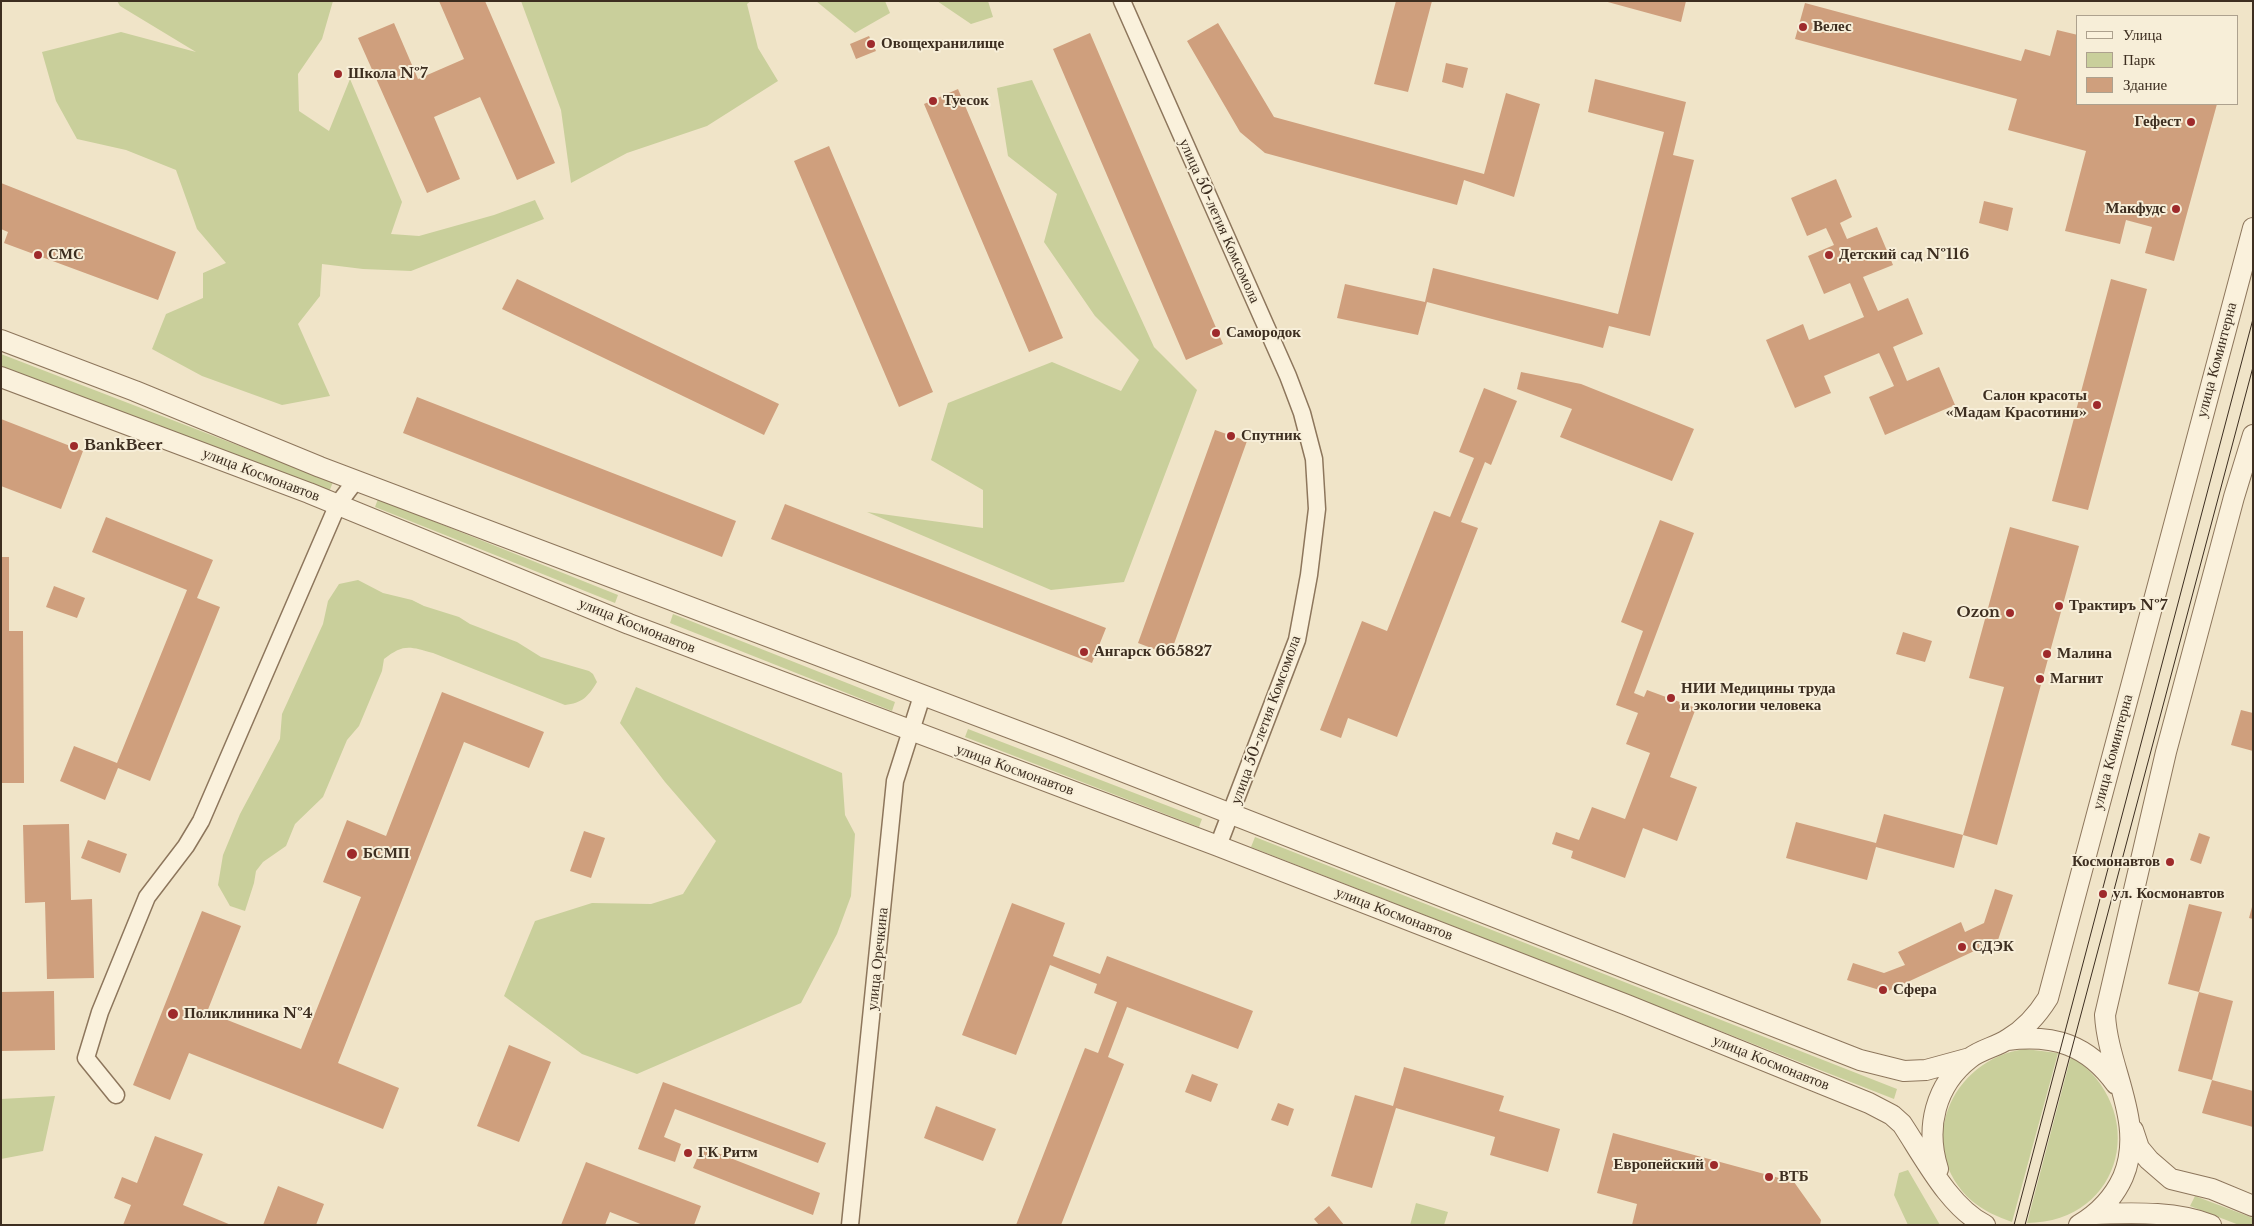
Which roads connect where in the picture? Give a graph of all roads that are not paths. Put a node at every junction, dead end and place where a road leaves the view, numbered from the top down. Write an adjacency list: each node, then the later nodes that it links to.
1 (1122, 1): 10 (street, улица 50-летия Комсомола)
2 (2253, 228): 12 (street, улица Коминтерна)
3 (1, 340): 6 (street, улица Космонавтов)
4 (1, 378): 7 (street, улица Космонавтов)
5 (2253, 435): 15 (street)
6 (356, 480): 7 (street); 8 (street, улица Космонавтов)
7 (338, 504): 9 (street, улица Космонавтов); 14 (street)
8 (922, 696): 9 (street, улица Оречкина); 10 (street, улица Космонавтов)
9 (910, 731): 11 (street, улица Космонавтов); 19 (street, улица Оречкина)
10 (1232, 815): 11 (street, улица 50-летия Комсомола); 13 (street, улица Космонавтов)
11 (1218, 846): 16 (street, улица Космонавтов)
12 (2008, 1040): 13 (street, улица Коминтерна); 15 (street)
13 (1970, 1058): 16 (street, улица Коминтерна)
14 (116, 1095)
15 (2127, 1110): 17 (street); 18 (street)
16 (1944, 1186): 20 (street, улица Коминтерна); 21 (street, улица Космонавтов)
17 (2253, 1206)
18 (2088, 1219): 22 (street)
19 (850, 1225)
20 (1965, 1225)
21 (1985, 1225)
22 (2211, 1225)

